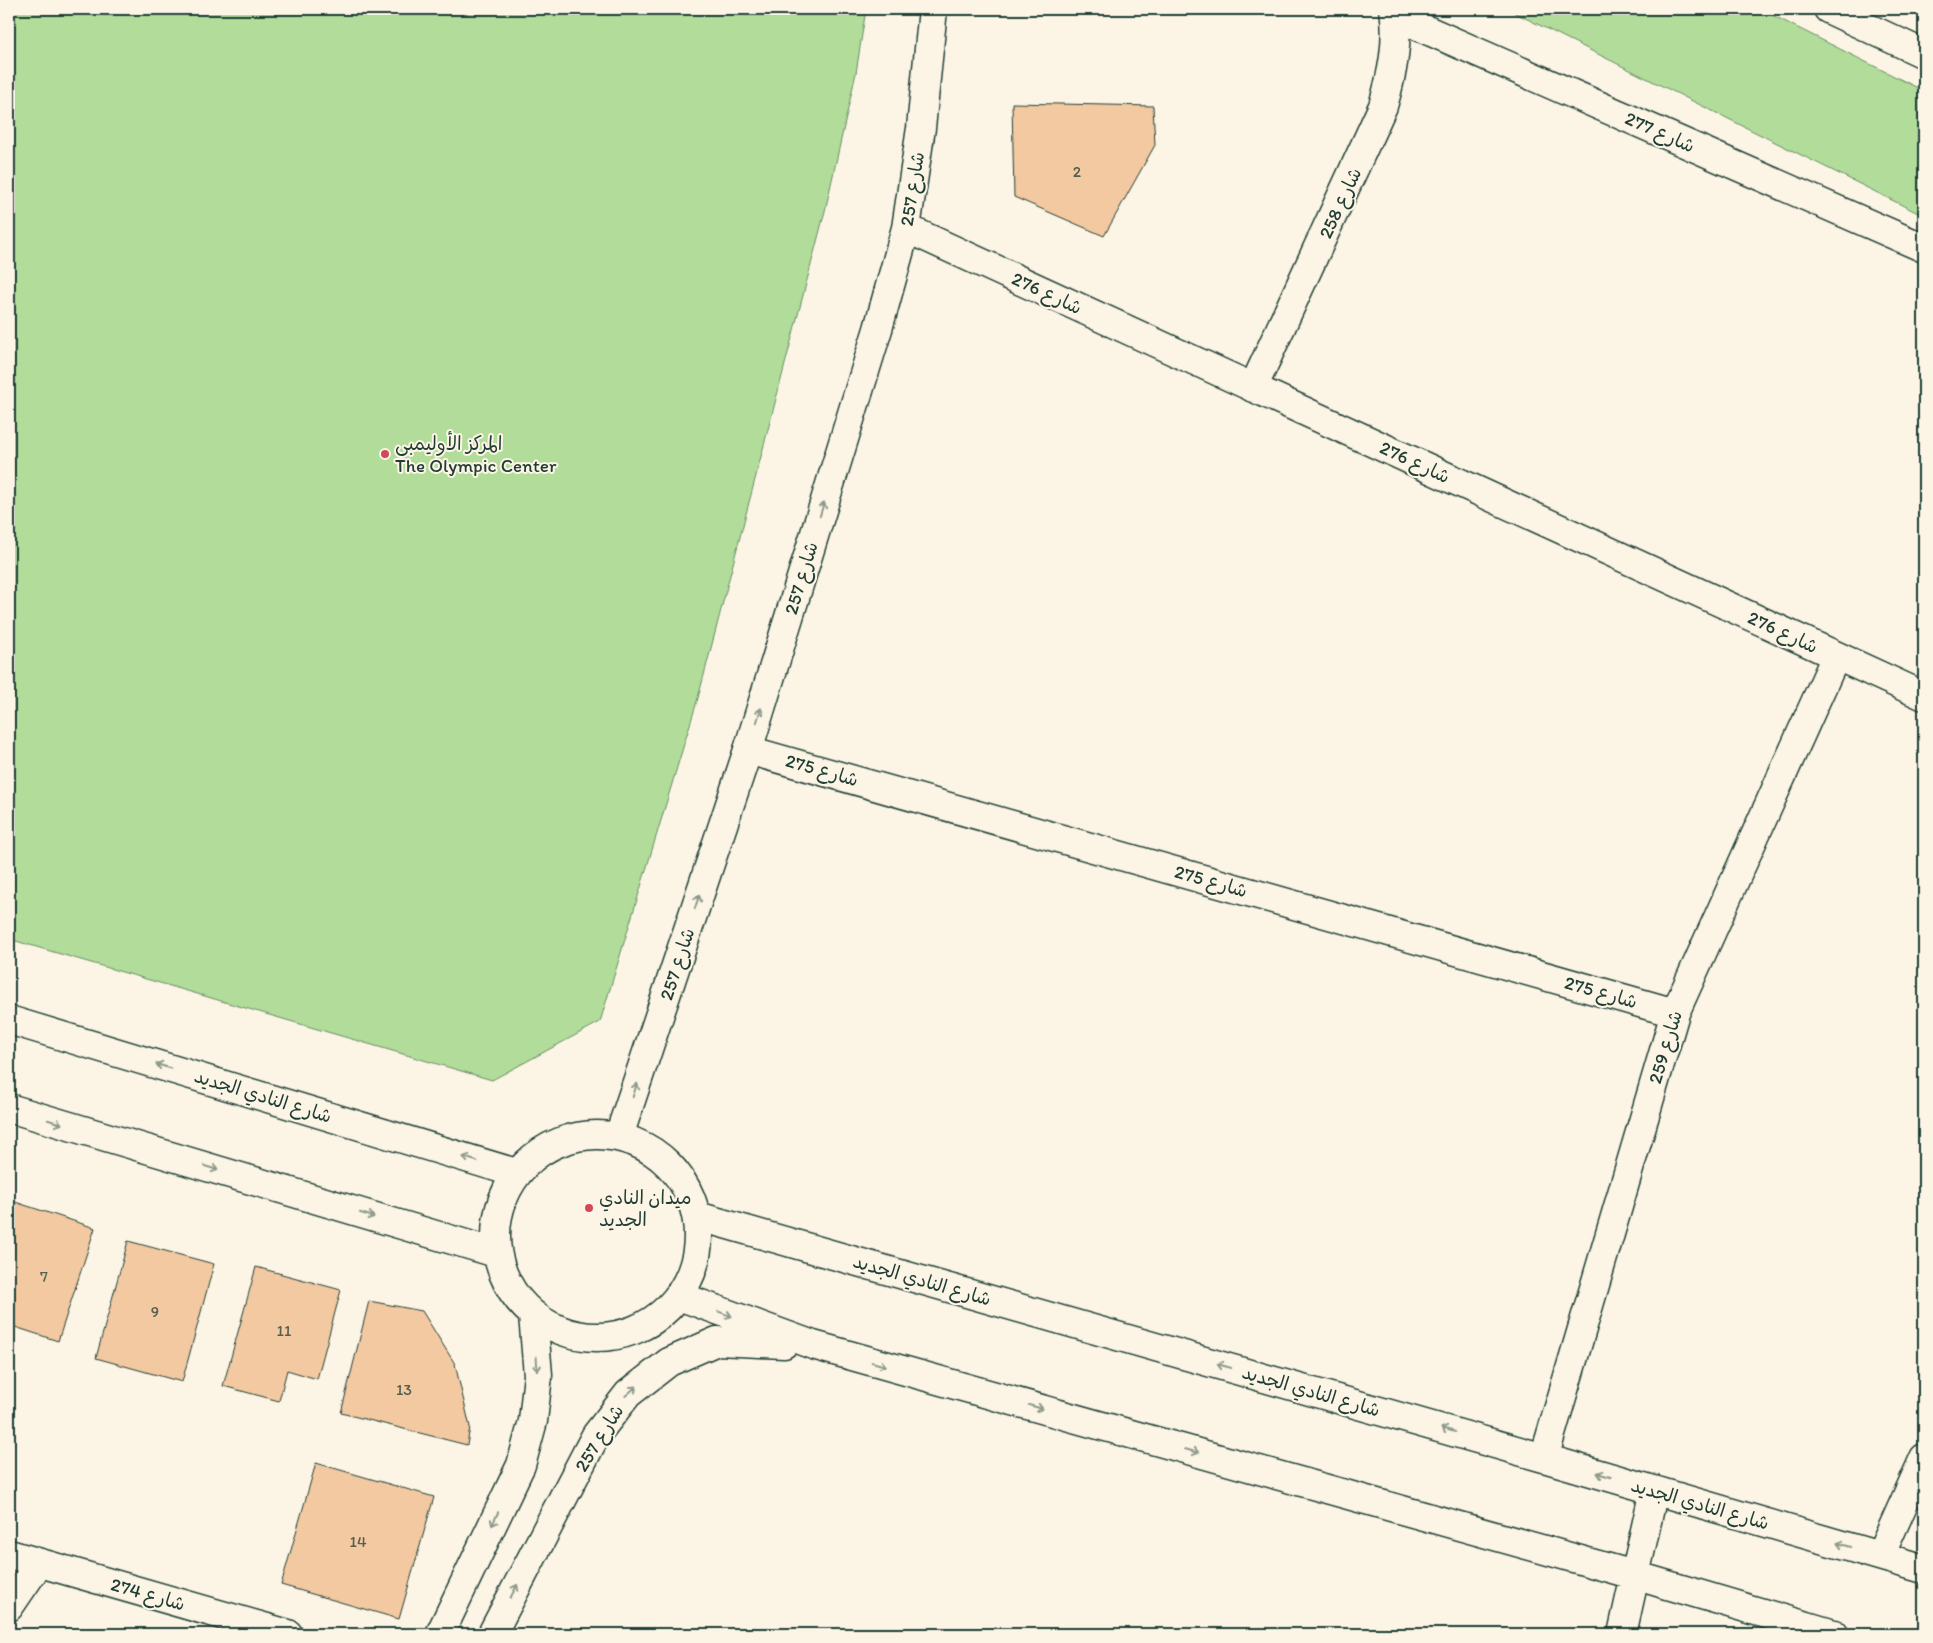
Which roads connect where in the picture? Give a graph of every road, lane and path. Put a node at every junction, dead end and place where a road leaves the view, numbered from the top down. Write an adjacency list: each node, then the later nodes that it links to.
1 (933, 9): 5 (street, شارع 257)
2 (1828, 9): 4 (street)
3 (1395, 12): 6 (street, شارع 277); 7 (street, شارع 258)
4 (1924, 54)
5 (906, 228): 7 (street, شارع 276); 10 (street, شارع 257, one-way to 5)
6 (1924, 248)
7 (1253, 388): 8 (street, شارع 276)
8 (1836, 656): 9 (street, شارع 276); 11 (street, شارع 259)
9 (1924, 696)
10 (748, 750): 11 (street, شارع 275); 14 (street, شارع 257, one-way to 10)
11 (1674, 1012): 21 (street, شارع 259)
12 (9, 1020): 15 (street, شارع النادي الجديد, one-way to 12)
13 (9, 1108): 17 (street, one-way to 17)
14 (619, 1136): 15 (street); 16 (street)
15 (516, 1172): 17 (street)
16 (697, 1216): 18 (street); 21 (street, شارع النادي الجديد, one-way to 16)
17 (496, 1254): 19 (street)
18 (679, 1296): 19 (street); 20 (street, one-way to 20)
19 (533, 1315): 31 (street, one-way to 31)
20 (813, 1345): 28 (street, one-way to 28); 32 (street, شارع 257, one-way to 20)
21 (1544, 1458): 23 (street, شارع النادي الجديد, one-way to 21)
22 (1924, 1458): 25 (street)
23 (1654, 1490): 25 (street, شارع النادي الجديد, one-way to 23); 28 (street)
24 (9, 1554): 26 (street, شارع 274)
25 (1880, 1556): 27 (street, شارع النادي الجديد)
26 (39, 1563): 29 (street); 30 (street, شارع 274)
27 (1924, 1568)
28 (1634, 1575): 33 (street); 34 (street)
29 (9, 1607)
30 (288, 1634)
31 (440, 1634)
32 (492, 1634)
33 (1622, 1634)
34 (1834, 1634)

